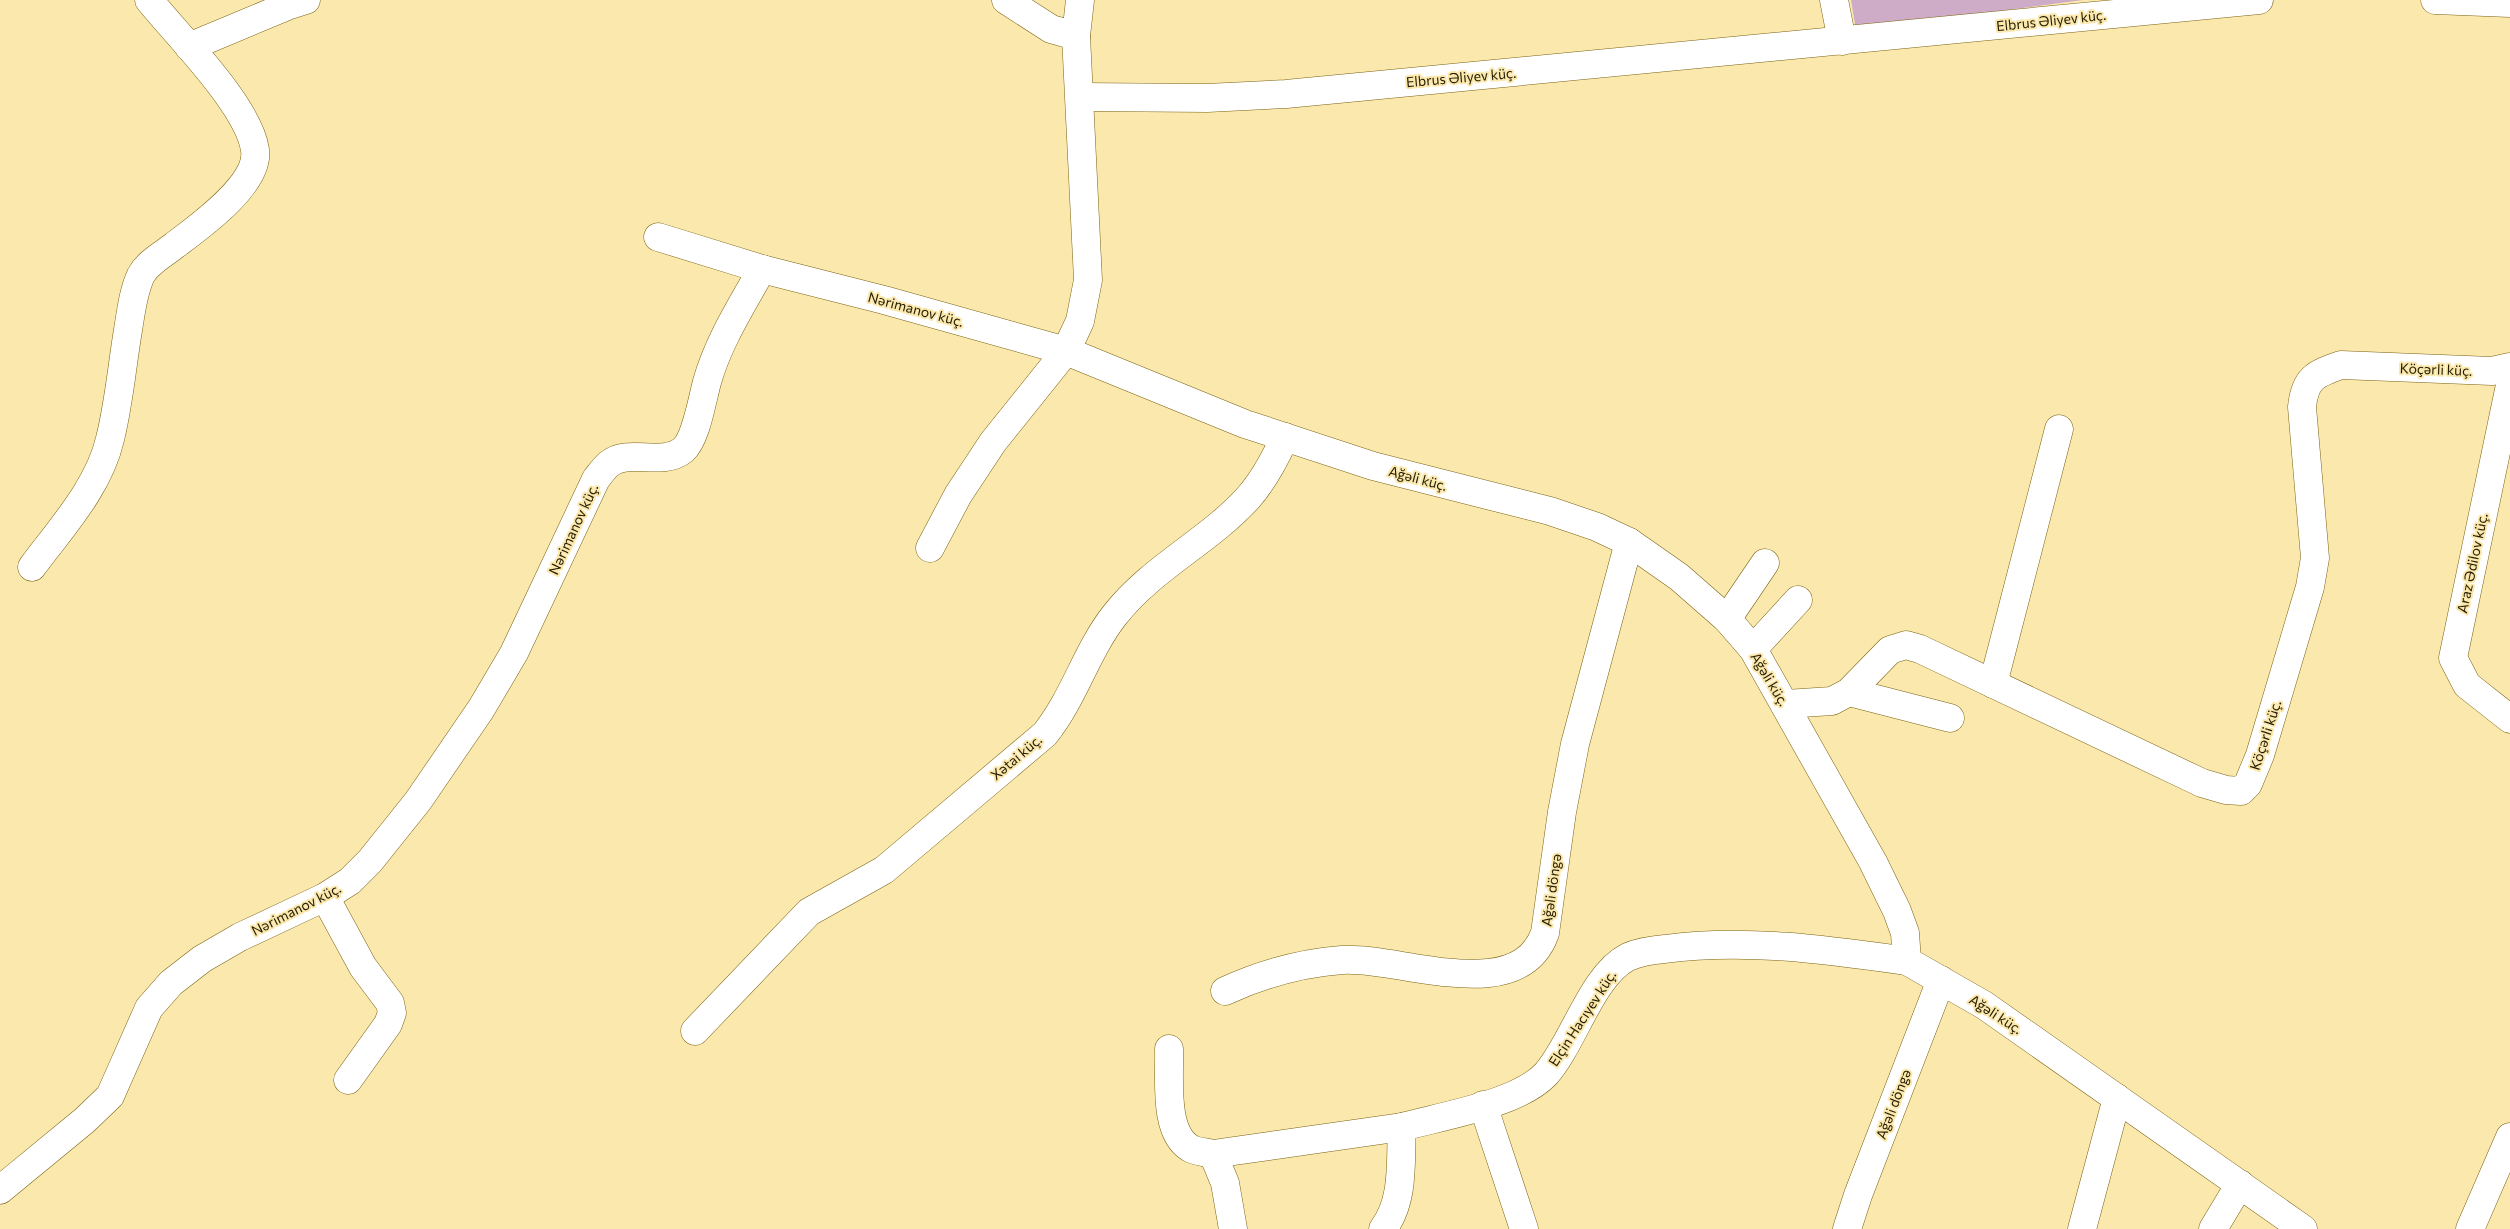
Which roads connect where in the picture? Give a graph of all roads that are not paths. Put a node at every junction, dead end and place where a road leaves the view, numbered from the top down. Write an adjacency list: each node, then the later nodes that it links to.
1 (149, 0): 11 (street)
2 (306, 0): 11 (street)
3 (1006, 0): 9 (street)
4 (1080, 0): 9 (street)
5 (1834, 0): 10 (street)
6 (2259, 0): 10 (street, Elbrus Əliyev küç.)
7 (2435, 0): 8 (street)
8 (2510, 2)
9 (1076, 36): 12 (street)
10 (1842, 41): 12 (street, Elbrus Əliyev küç.)
11 (189, 47): 23 (street)
12 (1080, 97): 15 (street)
13 (658, 237): 14 (street)
14 (762, 269): 15 (street, Nərimanov küç.); 32 (street, Nərimanov küç.)
15 (1066, 351): 19 (street, Ağəli küç.); 21 (street)
16 (2510, 367): 27 (street, Köçərli küç.)
17 (2510, 386): 31 (street, Araz Ədilov küç.)
18 (2059, 429): 27 (street)
19 (1285, 437): 20 (street, Ağəli küç.); 36 (street, Xətai küç.)
20 (1629, 542): 25 (street, Ağəli küç.); 35 (street, Ağəli döngə)
21 (930, 548)
22 (1765, 563): 25 (street)
23 (32, 567)
24 (1798, 600): 26 (street)
25 (1727, 619): 26 (street, Ağəli küç.)
26 (1753, 649): 29 (street, Ağəli küç.)
27 (1993, 684): 28 (street, Köçərli küç.)
28 (1849, 692): 29 (street, Köçərli küç.); 30 (street)
29 (1786, 704): 33 (street, Ağəli küç.)
30 (1950, 718)
31 (2510, 719)
32 (325, 896): 38 (street); 45 (street, Nərimanov küç.)
33 (1907, 961): 34 (street, Ağəli küç.); 40 (street, Elçin Hacıyev küç.)
34 (1941, 980): 39 (street, Ağəli küç.); 49 (street, Ağəli döngə)
35 (1225, 991)
36 (695, 1030)
37 (1170, 1049): 43 (street)
38 (348, 1080)
39 (2117, 1098): 44 (street, Ağəli küç.); 50 (street)
40 (1483, 1105): 41 (street, Elçin Hacıyev küç.); 48 (street)
41 (1402, 1127): 43 (street, Elçin Hacıyev küç.); 47 (street)
42 (2510, 1137): 53 (street)
43 (1213, 1154): 46 (street)
44 (2240, 1184): 51 (street); 52 (street, Ağəli küç.)
45 (0, 1190)
46 (1233, 1229)
47 (1383, 1229)
48 (1524, 1229)
49 (1847, 1229)
50 (2082, 1229)
51 (2213, 1229)
52 (2303, 1229)
53 (2470, 1229)

